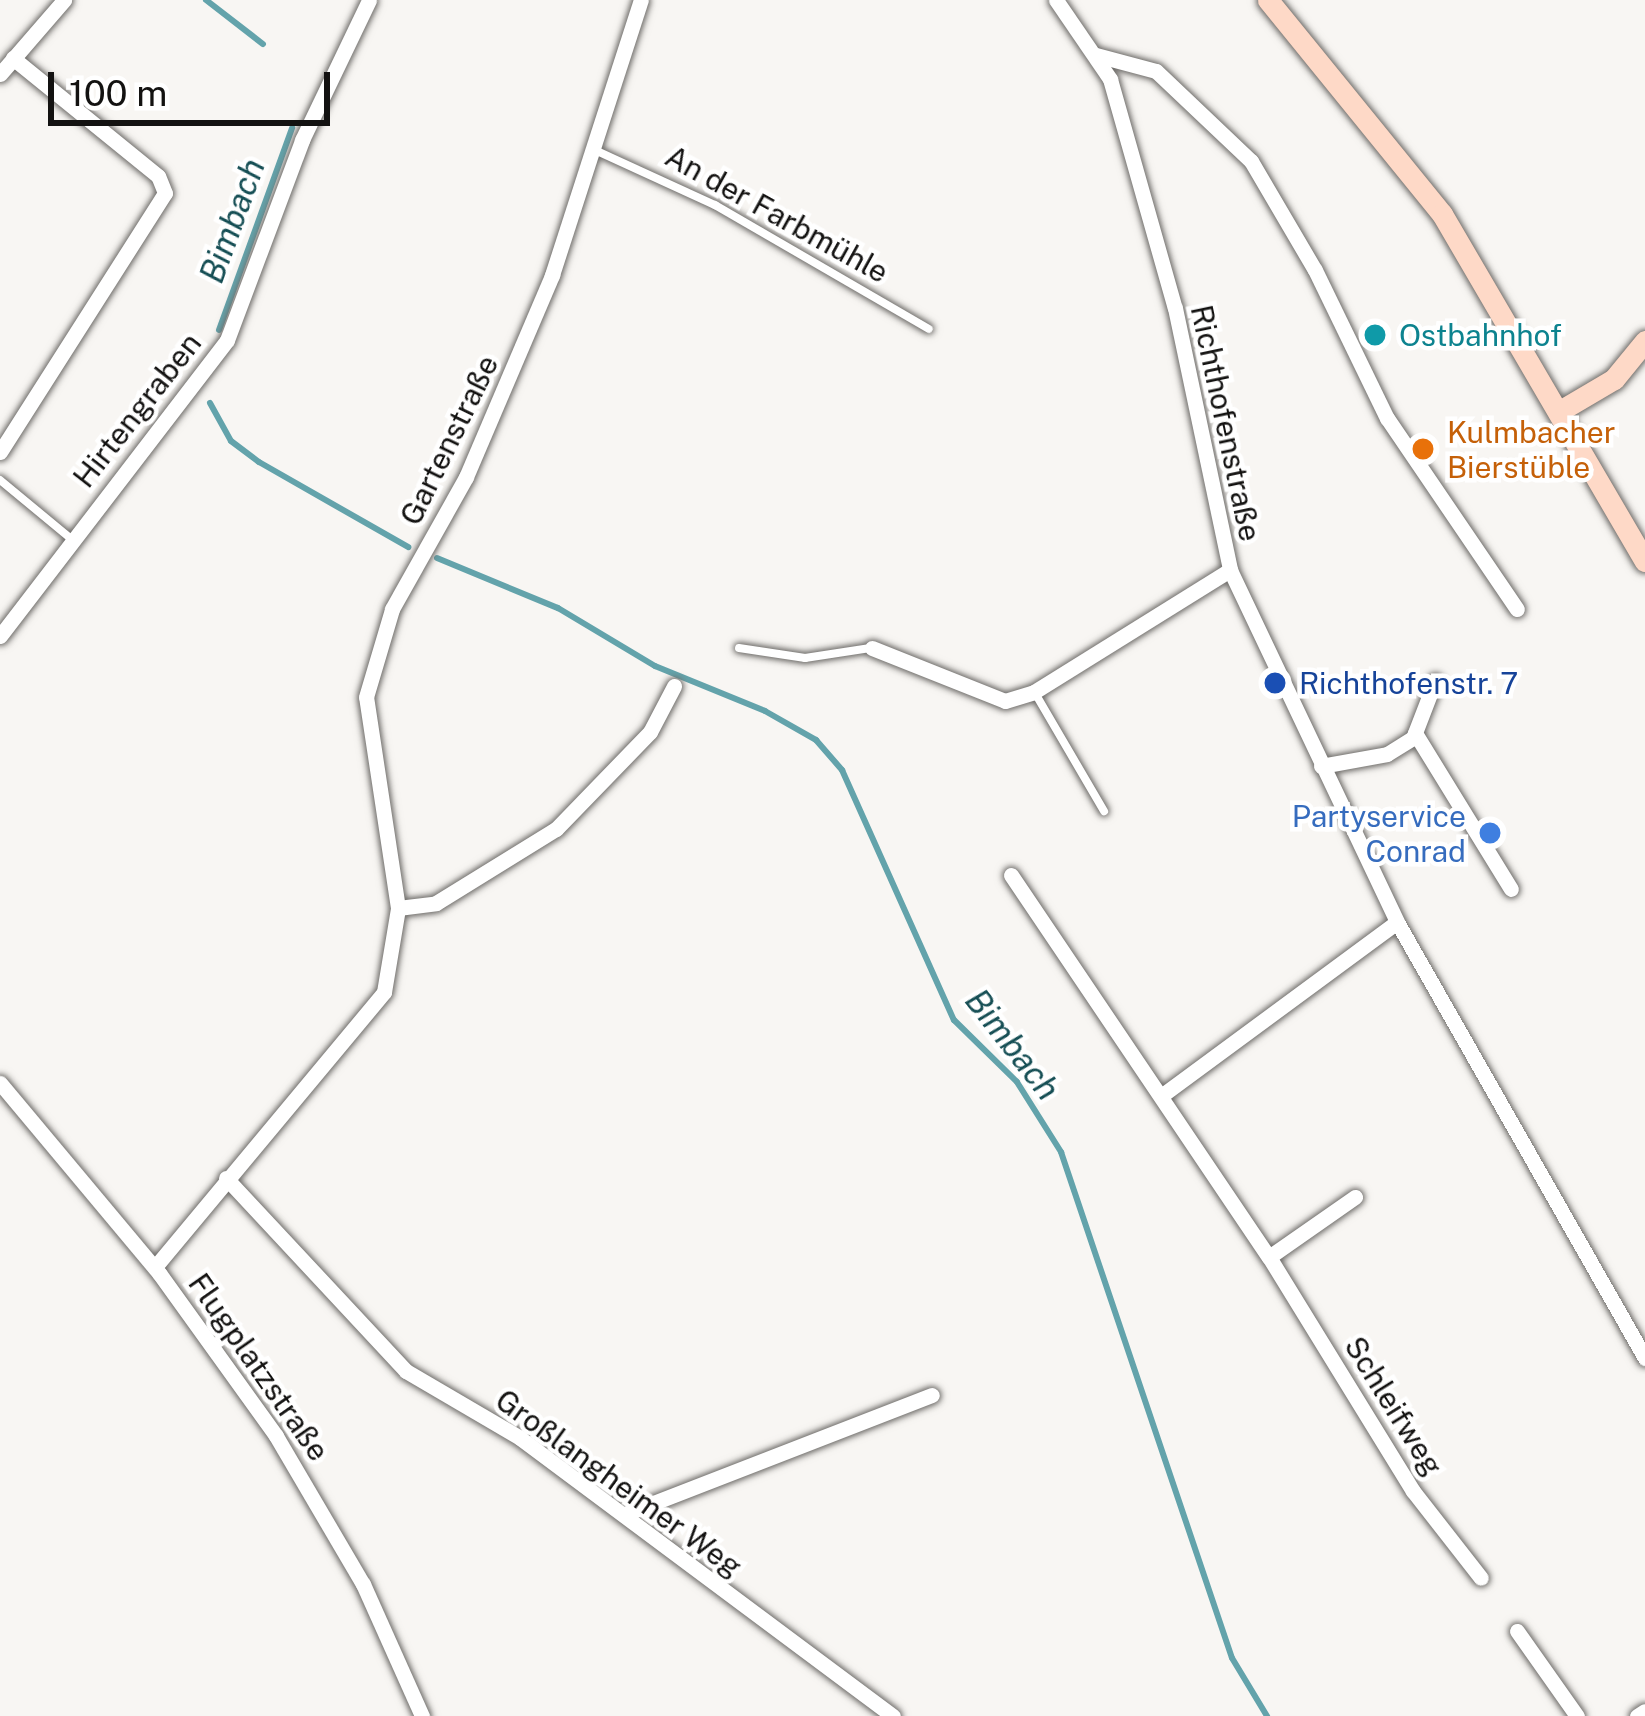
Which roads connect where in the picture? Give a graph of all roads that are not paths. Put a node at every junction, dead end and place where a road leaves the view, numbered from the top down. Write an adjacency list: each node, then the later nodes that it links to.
1 (64, 0): 7 (street)
2 (369, 0): 15 (street, Hirtengraben)
3 (641, 0): 9 (street, Gartenstraße)
4 (1057, 0): 6 (street, Richthofenstraße)
5 (1268, 0): 12 (main road)
6 (1096, 55): 17 (street, Richthofenstraße); 18 (street)
7 (14, 58): 8 (street); 13 (street)
8 (0, 74)
9 (597, 151): 10 (lane, An der Farbmühle); 30 (street, Gartenstraße)
10 (929, 329)
11 (1645, 341): 12 (main road)
12 (1558, 412): 16 (main road)
13 (0, 452)
14 (0, 480): 15 (lane)
15 (70, 538): 19 (street, Hirtengraben)
16 (1645, 561)
17 (1230, 570): 24 (street); 26 (street, Richthofenstraße)
18 (1516, 609)
19 (0, 637)
20 (739, 648): 21 (lane)
21 (872, 648): 24 (street)
22 (1436, 681): 25 (street)
23 (674, 686): 30 (street)
24 (1034, 692): 27 (lane)
25 (1415, 733): 26 (street); 29 (street)
26 (1322, 766): 31 (street, Richthofenstraße)
27 (1104, 811)
28 (1011, 875): 33 (street, Schleifweg)
29 (1511, 889)
30 (398, 908): 34 (street, Gartenstraße)
31 (1397, 922): 33 (street); 38 (street, Richthofenstraße)
32 (0, 1083): 37 (street, Flugplatzstraße)
33 (1160, 1096): 36 (street, Schleifweg)
34 (226, 1178): 37 (street, Gartenstraße); 40 (street, Großlangheimer Weg)
35 (1355, 1197): 36 (street)
36 (1269, 1257): 41 (street, Schleifweg)
37 (155, 1268): 44 (street, Flugplatzstraße)
38 (1645, 1358)
39 (932, 1396): 40 (street)
40 (625, 1514): 45 (street, Großlangheimer Weg)
41 (1481, 1578)
42 (1517, 1631): 46 (street)
43 (1645, 1711): 47 (street)
44 (422, 1716)
45 (893, 1716)
46 (1577, 1716)
47 (1637, 1716)

